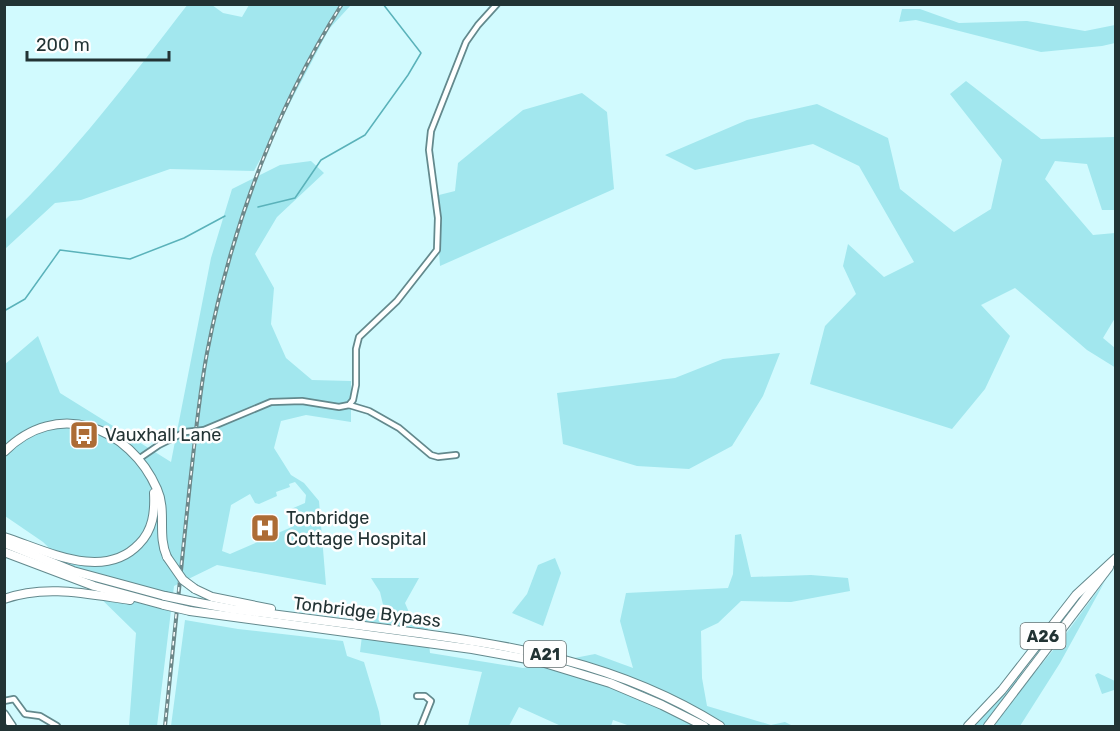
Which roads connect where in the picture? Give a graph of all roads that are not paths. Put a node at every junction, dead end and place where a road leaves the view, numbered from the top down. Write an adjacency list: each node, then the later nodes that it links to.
1 (497, 4): 2 (street)
2 (349, 405): 4 (street); 5 (street, bridge)
3 (4, 452): 5 (highway)
4 (456, 455)
5 (140, 458): 6 (highway)
6 (154, 483): 7 (highway); 14 (highway, bridge)
7 (4, 537)
8 (4, 543): 12 (highway, Tonbridge Bypass / A21)
9 (4, 552): 12 (highway, Tonbridge Bypass / A21)
10 (1115, 559): 25 (highway, A26); 26 (highway, A26)
11 (4, 599): 12 (highway)
12 (163, 602): 13 (highway, Tonbridge Bypass / A21, bridge)
13 (192, 606): 14 (highway, Tonbridge Bypass / A21); 23 (highway, Tonbridge Bypass / A21)
14 (346, 624): 24 (highway, Tonbridge Bypass / A21)
15 (436, 694): 17 (street)
16 (417, 696): 17 (street)
17 (431, 700): 22 (street)
18 (4, 701): 21 (street)
19 (4, 714): 20 (main road)
20 (12, 726)
21 (57, 726)
22 (421, 726)
23 (704, 726)
24 (720, 726)
25 (968, 726)
26 (990, 726)

